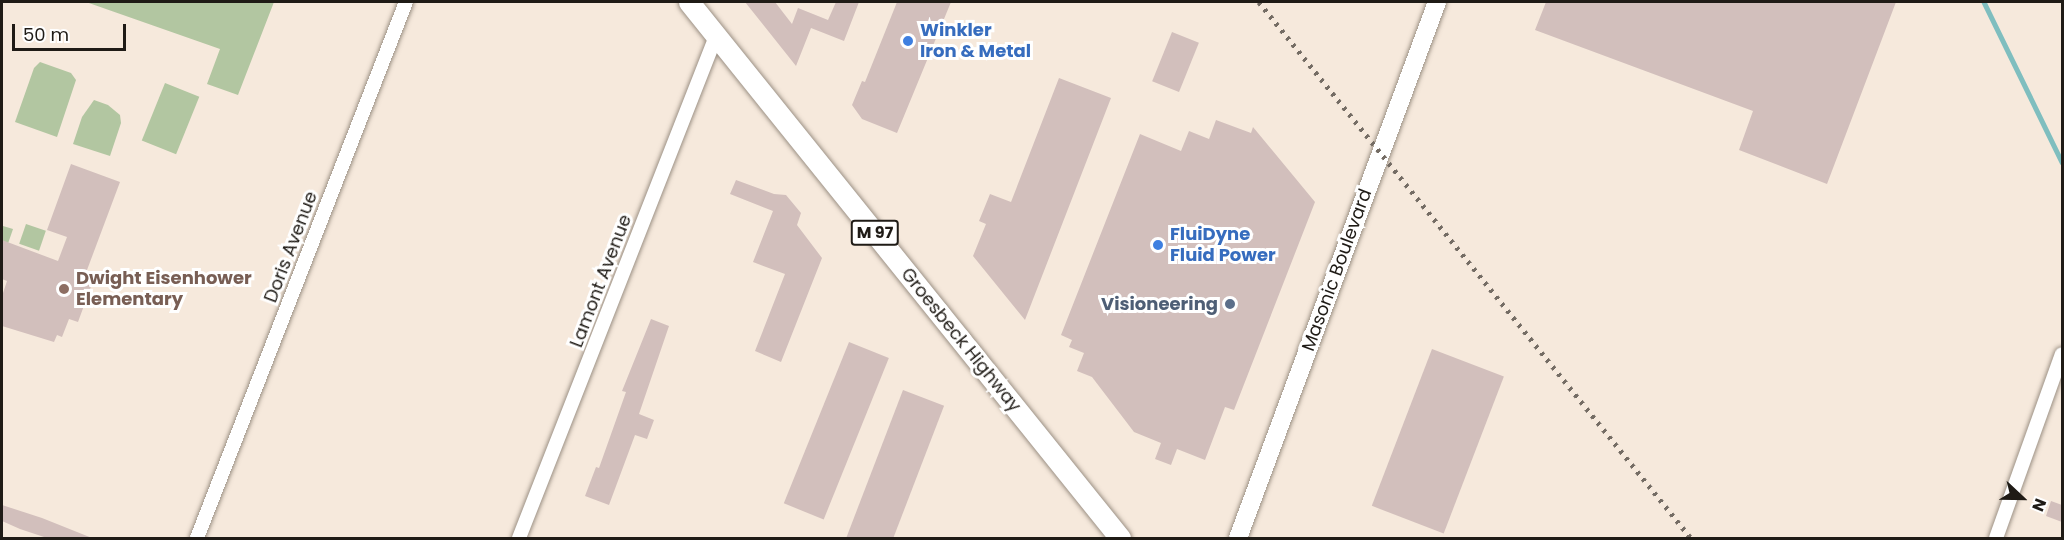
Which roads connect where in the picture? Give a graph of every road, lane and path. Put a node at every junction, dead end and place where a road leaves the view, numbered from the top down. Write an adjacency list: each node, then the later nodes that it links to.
1 (406, 2): 6 (street, Doris Avenue)
2 (689, 2): 4 (main road, Groesbeck Highway / M 97)
3 (1437, 2): 9 (street, Masonic Boulevard)
4 (716, 36): 7 (street, Lamont Avenue); 8 (main road, Groesbeck Highway / M 97)
5 (2062, 354): 10 (street)
6 (197, 538)
7 (519, 538)
8 (1120, 538)
9 (1238, 538)
10 (1996, 538)

